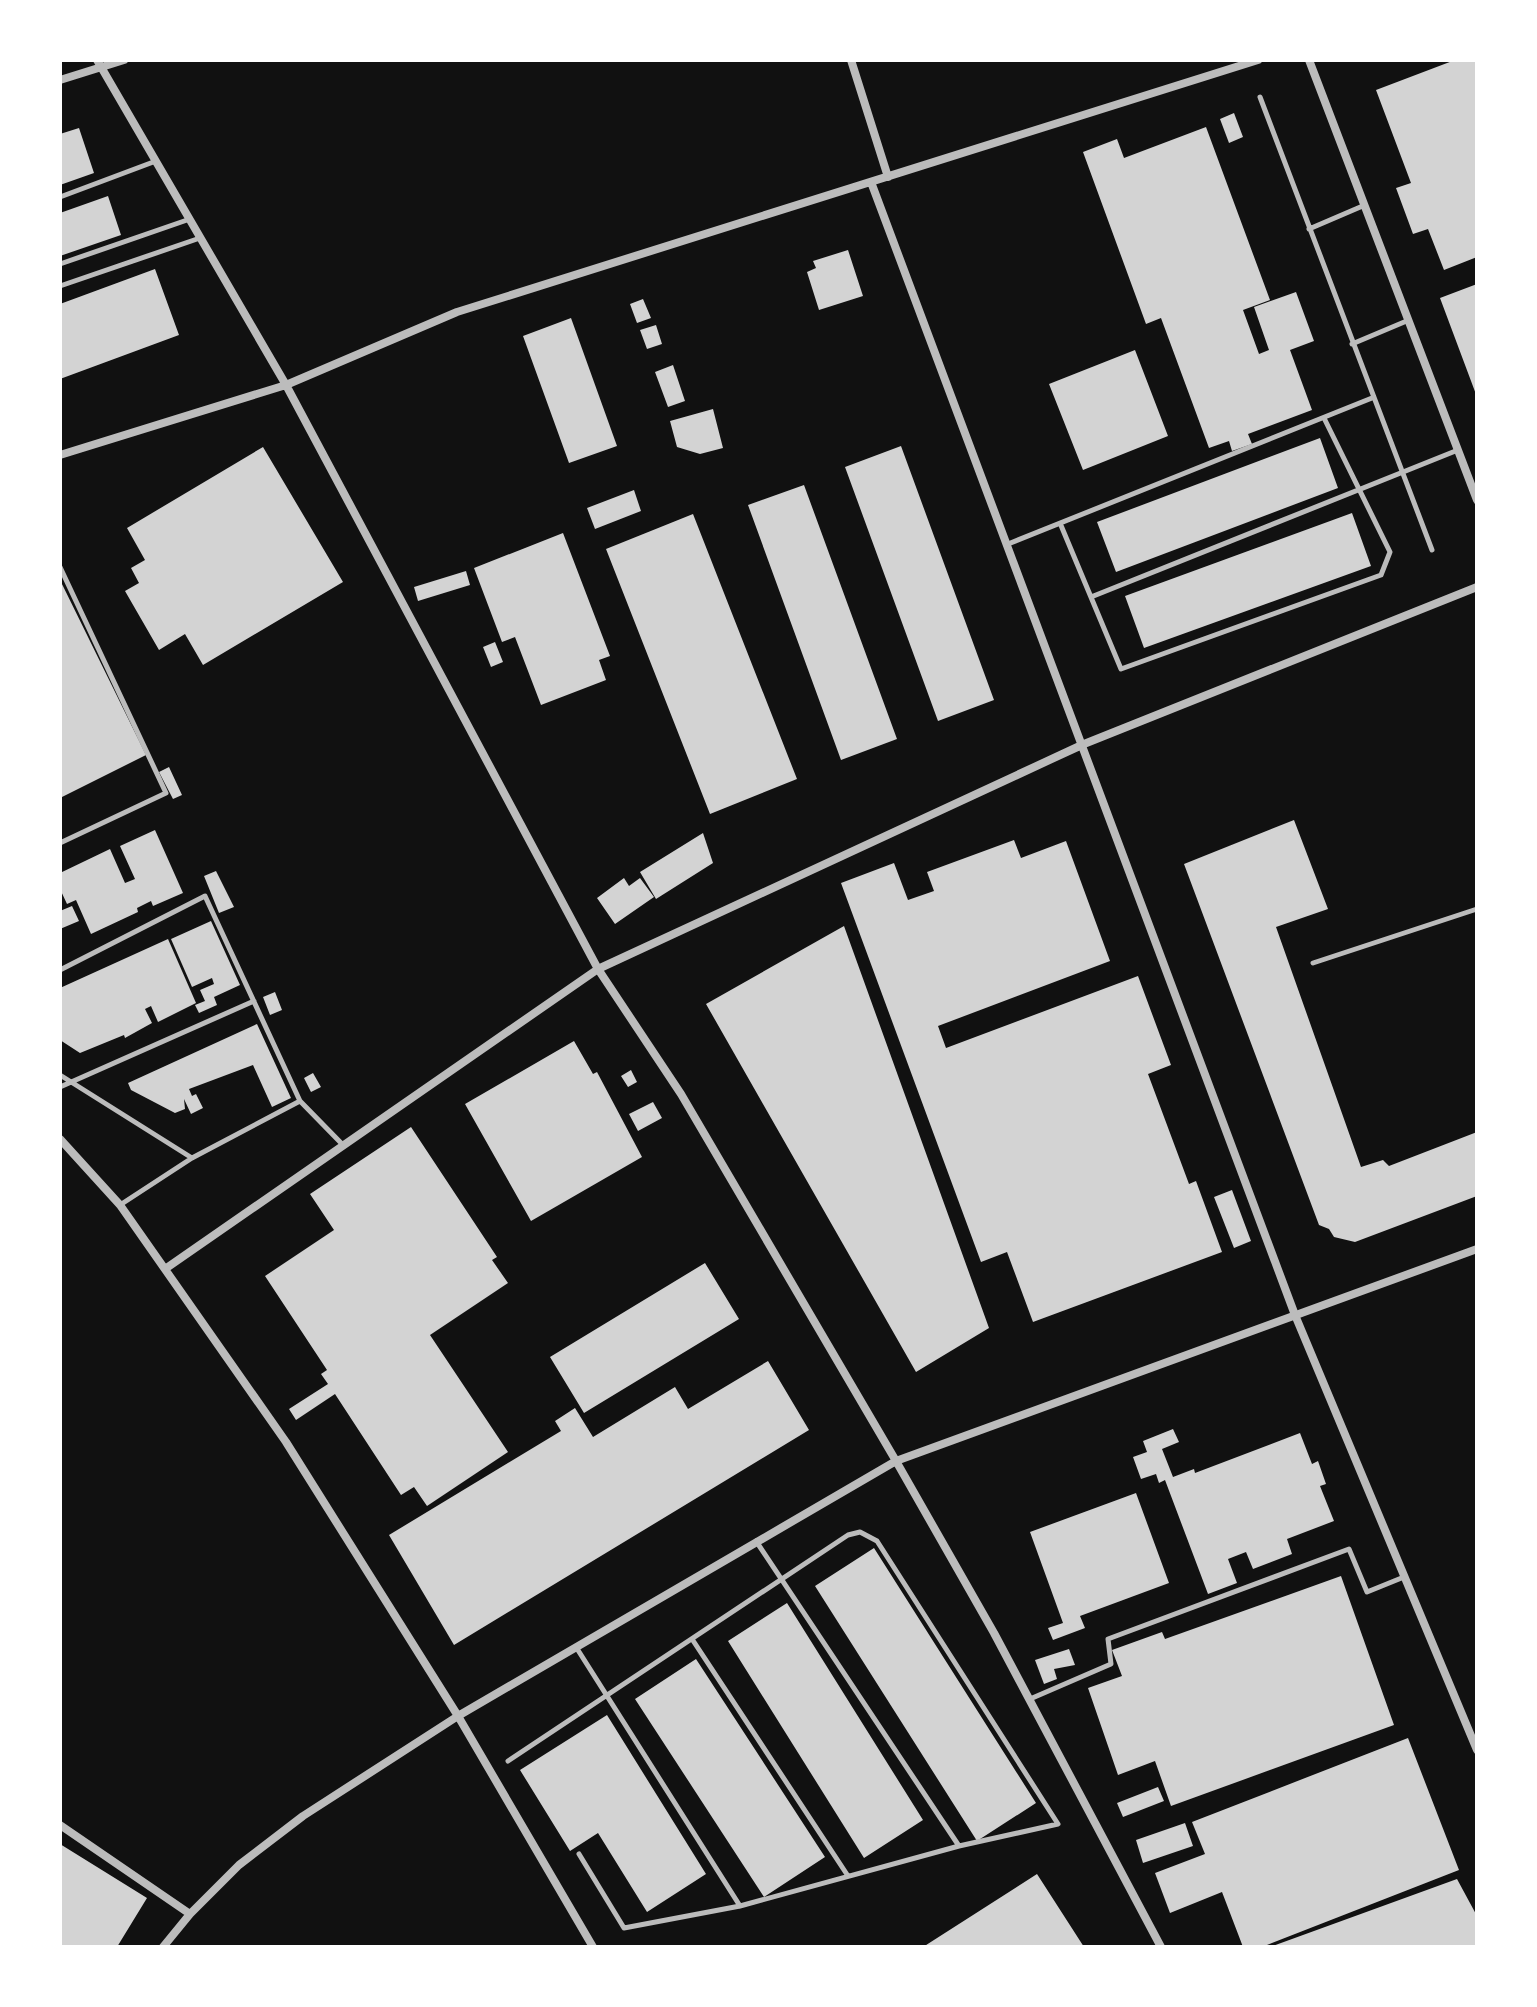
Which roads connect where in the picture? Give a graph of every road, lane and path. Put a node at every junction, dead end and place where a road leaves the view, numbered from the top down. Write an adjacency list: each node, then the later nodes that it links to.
1 (124, 60): 5 (street)
2 (851, 60): 9 (street)
3 (1258, 60): 9 (street)
4 (1309, 60): 12 (street)
5 (99, 63): 6 (street); 8 (street)
6 (60, 80)
7 (1260, 97): 14 (lane)
8 (156, 161): 11 (lane); 13 (street)
9 (888, 177): 10 (street)
10 (871, 182): 20 (street); 29 (street)
11 (60, 197)
12 (1365, 205): 14 (lane); 18 (street)
13 (190, 219): 15 (street); 16 (lane)
14 (1309, 229): 19 (lane)
15 (200, 238): 17 (lane); 20 (street)
16 (60, 264)
17 (60, 286)
18 (1409, 320): 19 (lane); 23 (street)
19 (1352, 344): 21 (lane)
20 (286, 385): 24 (street); 38 (street)
21 (1372, 398): 22 (lane); 25 (lane)
22 (1324, 418): 26 (lane); 28 (lane)
23 (1459, 450): 25 (lane); 27 (street)
24 (60, 455)
25 (1404, 473): 26 (lane); 30 (lane)
26 (1359, 490): 33 (lane); 33 (lane)
27 (1477, 500)
28 (1060, 523): 29 (lane); 33 (lane)
29 (1008, 544): 34 (street)
30 (1432, 550)
31 (60, 567): 35 (lane)
32 (1477, 587): 34 (street)
33 (1091, 597)
34 (1084, 744): 38 (street); 51 (street)
35 (60, 843)
36 (1477, 909): 37 (lane)
37 (1313, 963)
38 (598, 969): 46 (street); 52 (street)
39 (60, 970): 40 (lane)
40 (254, 1001): 42 (lane); 44 (lane)
41 (60, 1075): 42 (lane)
42 (70, 1081): 43 (lane); 47 (lane)
43 (60, 1087)
44 (300, 1101): 46 (lane); 47 (lane)
45 (60, 1139): 48 (street)
46 (343, 1145): 50 (street)
47 (192, 1158): 48 (lane)
48 (120, 1205): 50 (street)
49 (1477, 1249): 51 (street)
50 (165, 1269): 60 (street)
51 (1295, 1315): 52 (street); 54 (street)
52 (896, 1461): 53 (street); 59 (street)
53 (756, 1541): 55 (lane); 57 (street)
54 (1405, 1577): 59 (lane); 61 (street)
55 (781, 1580): 56 (lane); 65 (lane); 65 (lane)
56 (692, 1639): 58 (lane); 67 (lane)
57 (575, 1646): 58 (lane); 60 (street)
58 (606, 1696): 63 (lane); 68 (lane)
59 (1030, 1699): 72 (street)
60 (458, 1716): 69 (street); 71 (street)
61 (1474, 1733): 62 (street)
62 (1477, 1750)
63 (508, 1761)
64 (60, 1825): 69 (street)
65 (959, 1846): 67 (lane)
66 (579, 1854): 68 (lane)
67 (848, 1876): 68 (lane)
68 (740, 1906)
69 (190, 1914): 70 (street)
70 (163, 1947)
71 (593, 1947)
72 (1161, 1947)

